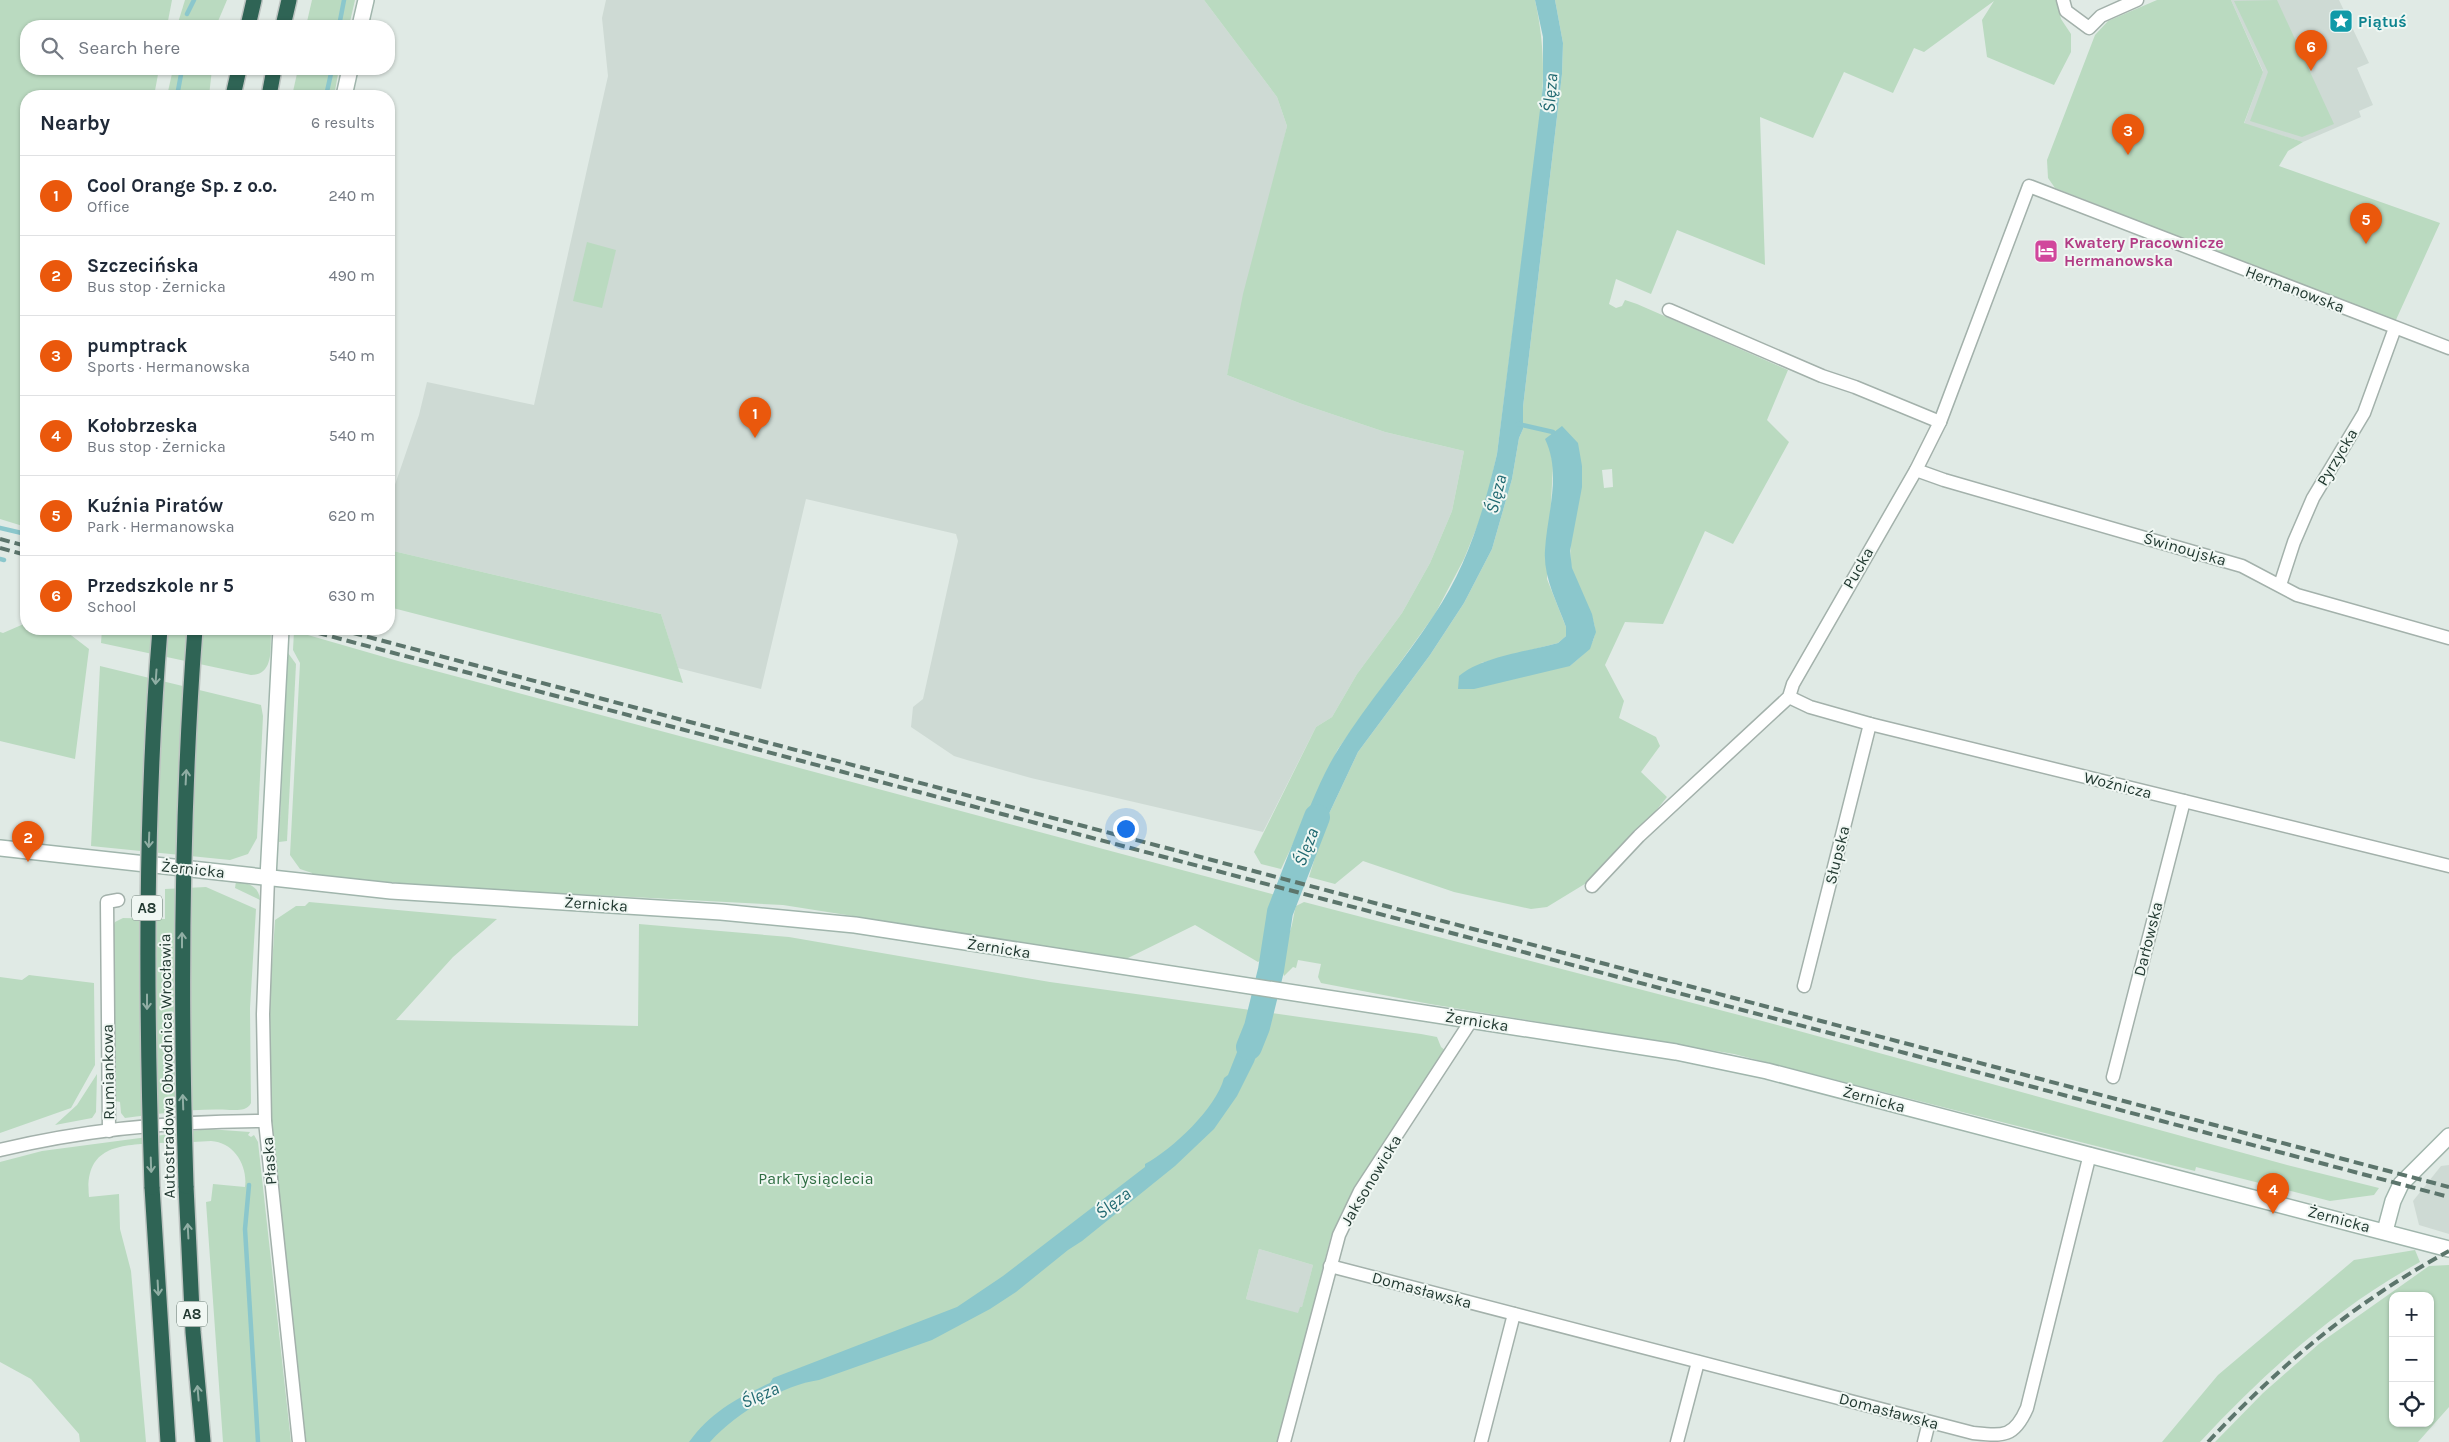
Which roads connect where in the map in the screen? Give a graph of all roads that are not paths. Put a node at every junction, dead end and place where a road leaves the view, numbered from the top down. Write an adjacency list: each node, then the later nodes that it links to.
1 (254, 0): 6 (highway)
2 (288, 0): 7 (highway)
3 (366, 0): 8 (street)
4 (2063, 0): 5 (street)
5 (2137, 0)
6 (249, 20)
7 (284, 20)
8 (361, 20)
9 (238, 75): 12 (highway)
10 (273, 75): 13 (highway)
11 (349, 75): 14 (street)
12 (234, 90)
13 (270, 90)
14 (345, 90)
15 (2029, 186): 17 (street, Hermanowska); 19 (street, Pucka)
16 (1669, 310): 19 (street)
17 (2395, 328): 18 (street, Hermanowska); 21 (street, Pyrzycka)
18 (2449, 348)
19 (1940, 422): 20 (street, Pucka)
20 (1916, 470): 21 (street, Świnoujska); 26 (street, Pucka)
21 (2280, 585): 25 (street, Świnoujska)
22 (160, 635): 48 (highway, Autostradowa Obwodnica Wrocławia / A8, one-way to 48, bridge)
23 (195, 635): 49 (highway, Autostradowa Obwodnica Wrocławia / A8, one-way to 23, bridge)
24 (281, 635): 31 (street)
25 (2449, 638)
26 (1789, 698): 27 (street, Woźnicza); 32 (street, Pucka)
27 (1870, 724): 28 (street, Woźnicza); 34 (street, Słupska)
28 (2184, 802): 30 (street, Woźnicza); 36 (street, Darłowska)
29 (0, 848): 31 (street, Żernicka)
30 (2449, 866)
31 (268, 878): 35 (street, Żernicka); 37 (street, Płaska)
32 (1592, 886)
33 (113, 901): 38 (street, Rumiankowa)
34 (1804, 986)
35 (1471, 1021): 41 (street, Żernicka); 44 (street, Jaksonowicka)
36 (2113, 1077)
37 (265, 1121): 38 (street); 50 (street, Płaska)
38 (109, 1131): 40 (street, Rumiankowa)
39 (2449, 1136): 42 (street)
40 (0, 1150)
41 (2090, 1154): 42 (street, Żernicka); 47 (street, Domasławska)
42 (2385, 1231): 43 (street, Żernicka)
43 (2449, 1249)
44 (1330, 1266): 45 (street, Domasławska); 51 (street, Jaksonowicka)
45 (1514, 1314): 46 (street, Domasławska); 52 (street)
46 (1698, 1362): 47 (street, Domasławska); 53 (street)
47 (1929, 1422): 54 (street)
48 (168, 1442)
49 (203, 1442)
50 (298, 1442)
51 (1284, 1442)
52 (1481, 1442)
53 (1677, 1442)
54 (1924, 1442)

